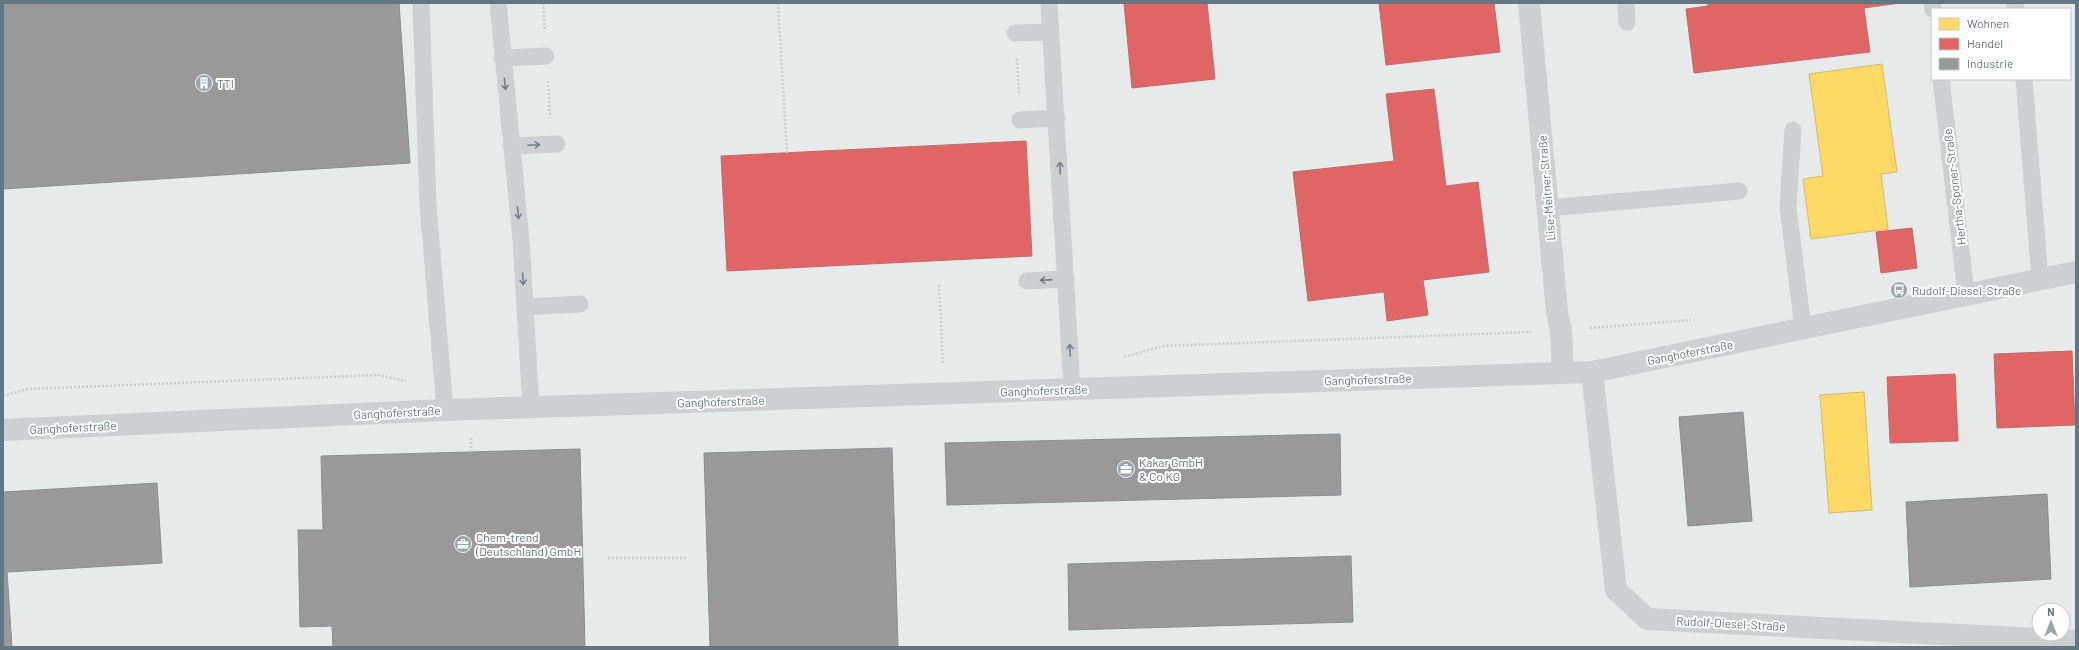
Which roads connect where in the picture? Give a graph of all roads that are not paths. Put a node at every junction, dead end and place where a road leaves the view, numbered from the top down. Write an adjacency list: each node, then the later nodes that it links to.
1 (421, 3): 32 (lane)
2 (498, 3): 10 (lane)
3 (1049, 3): 7 (lane)
4 (1529, 3): 19 (street, Lise-Meitner-Straße)
5 (1626, 3): 6 (lane)
6 (1628, 22)
7 (1050, 32): 8 (lane); 13 (lane)
8 (1015, 33)
9 (546, 56): 10 (lane)
10 (502, 58): 17 (lane, one-way to 17)
11 (1941, 80): 24 (lane, Hertha-Sponer-Straße)
12 (2024, 80): 22 (lane)
13 (1057, 118): 14 (lane); 21 (lane, one-way to 13)
14 (1020, 120)
15 (1793, 130): 27 (lane)
16 (557, 144): 17 (lane, one-way to 16)
17 (511, 146): 26 (lane, one-way to 26)
18 (1739, 192): 19 (lane)
19 (1548, 208): 29 (street, Lise-Meitner-Straße)
20 (2076, 272): 22 (street, Ganghoferstraße)
21 (1066, 279): 23 (lane, one-way to 23); 30 (lane, one-way to 21)
22 (2040, 279): 24 (street, Ganghoferstraße)
23 (1027, 281)
24 (1966, 294): 27 (street, Ganghoferstraße)
25 (580, 304): 26 (lane)
26 (525, 306): 31 (lane)
27 (1803, 328): 28 (street, Ganghoferstraße)
28 (1592, 372): 29 (street, Ganghoferstraße); 34 (street, Rudolf-Diesel-Straße)
29 (1563, 373): 30 (street, Ganghoferstraße)
30 (1072, 389): 31 (street, Ganghoferstraße)
31 (531, 407): 32 (street, Ganghoferstraße)
32 (444, 410): 33 (street, Ganghoferstraße)
33 (3, 430)
34 (2076, 641)

